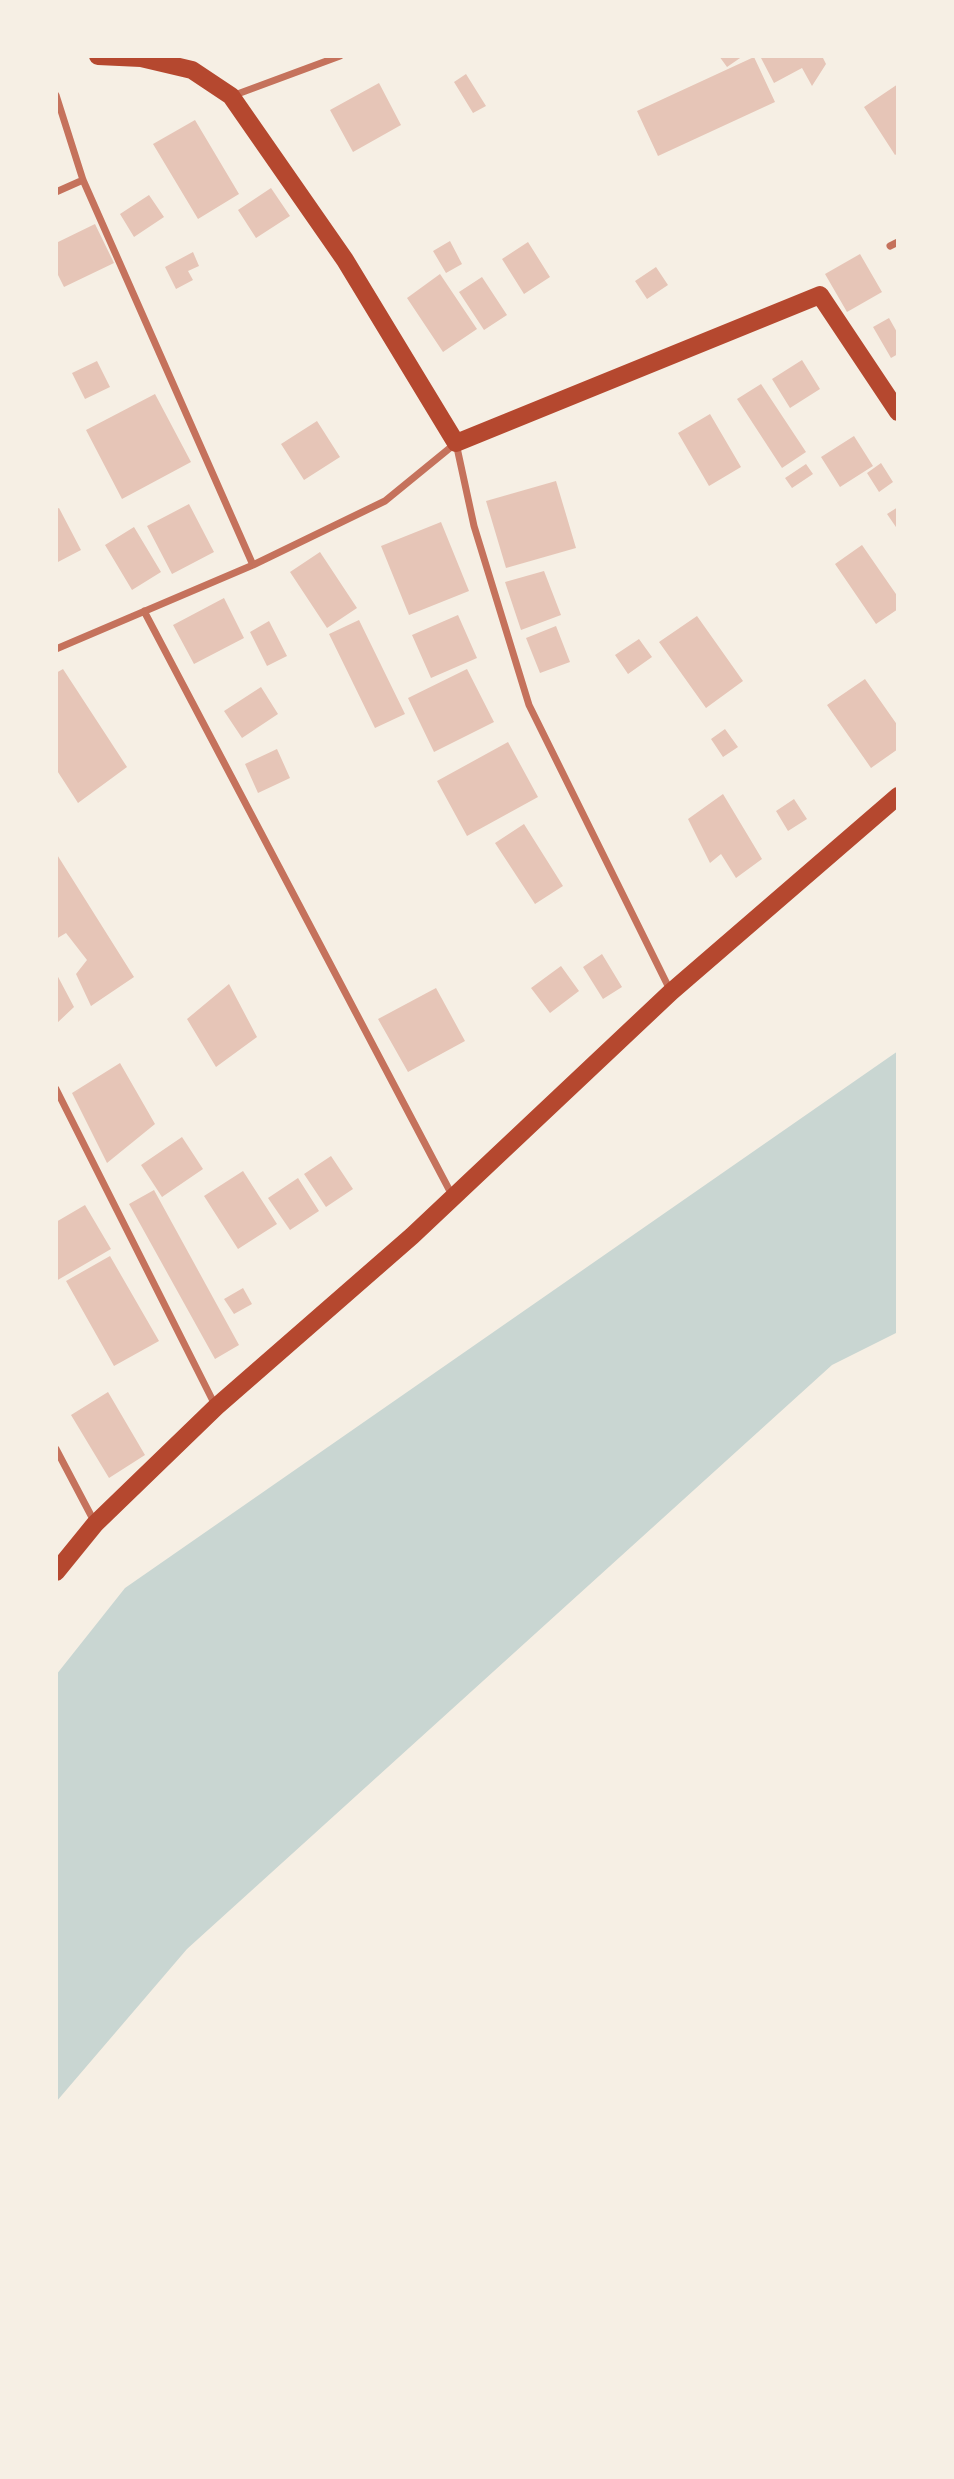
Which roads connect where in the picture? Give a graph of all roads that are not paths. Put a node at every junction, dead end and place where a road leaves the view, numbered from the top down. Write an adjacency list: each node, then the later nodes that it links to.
1 (98, 56): 3 (main road)
2 (340, 56): 5 (street)
3 (142, 57): 5 (main road)
4 (56, 95): 6 (street)
5 (231, 96): 9 (main road)
6 (83, 180): 7 (street); 10 (street)
7 (56, 192)
8 (898, 412): 9 (main road)
9 (456, 443): 10 (street); 14 (street)
10 (253, 565): 11 (street)
11 (144, 611): 12 (street); 16 (street)
12 (56, 649)
13 (898, 796): 14 (main road)
14 (671, 992): 16 (main road)
15 (56, 1089): 17 (street)
16 (453, 1196): 17 (main road)
17 (216, 1407): 19 (main road)
18 (56, 1449): 19 (street)
19 (95, 1524): 20 (main road)
20 (56, 1572)

